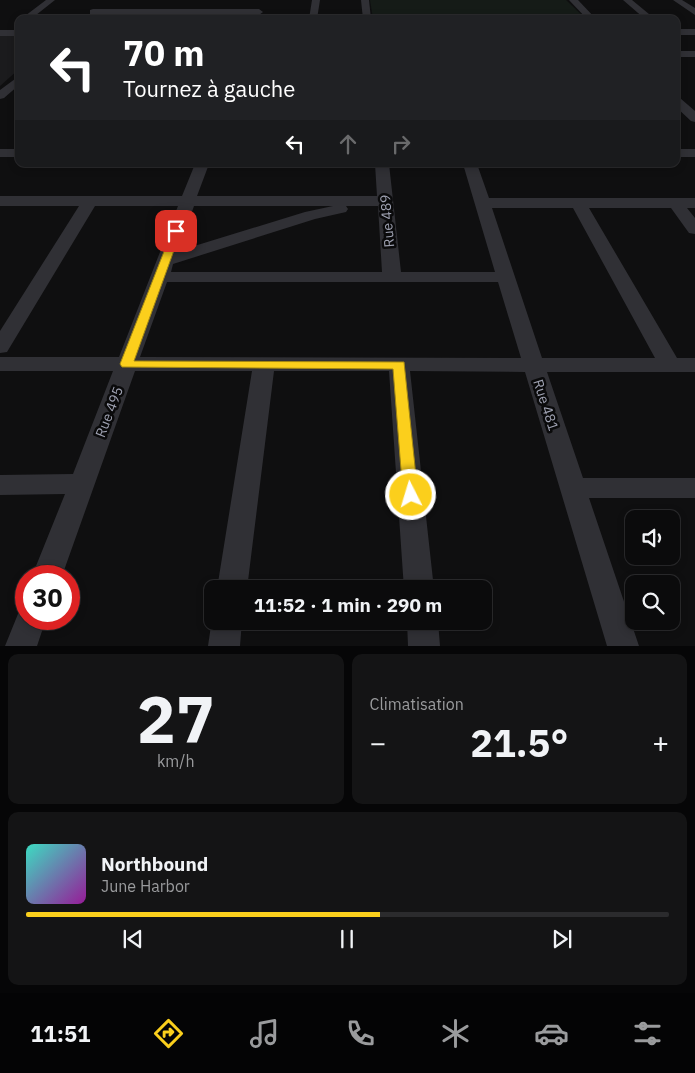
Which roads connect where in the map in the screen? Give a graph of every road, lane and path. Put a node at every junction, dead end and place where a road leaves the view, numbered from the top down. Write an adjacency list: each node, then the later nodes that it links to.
1 (51, 0): 11 (street)
2 (106, 0): 9 (street)
3 (263, 0): 15 (street)
4 (316, 0): 16 (street)
5 (365, 0): 17 (street)
6 (573, 0): 18 (street)
7 (627, 0): 19 (street)
8 (677, 0): 10 (street)
9 (93, 12): 12 (street); 13 (street)
10 (695, 12)
11 (30, 15)
12 (90, 15)
13 (149, 15): 14 (street)
14 (203, 15): 15 (street)
15 (257, 15)
16 (314, 15)
17 (367, 15)
18 (588, 15)
19 (645, 15)
20 (15, 26): 23 (street)
21 (680, 32): 22 (street)
22 (695, 32)
23 (3, 33)
24 (680, 54): 25 (street)
25 (695, 54)
26 (15, 83): 27 (street)
27 (0, 96)
28 (680, 104): 29 (street)
29 (693, 115)
30 (0, 152): 31 (street)
31 (15, 152)
32 (680, 153): 33 (street)
33 (695, 153)
34 (201, 167): 39 (street, Rue 495)
35 (382, 167): 40 (street, Rue 489)
36 (471, 167): 41 (street, Rue 481)
37 (0, 201): 38 (street)
38 (90, 201): 39 (street); 49 (street)
39 (188, 201): 40 (street); 46 (street, Rue 495)
40 (381, 201): 46 (street); 47 (street, Rue 489)
41 (482, 203): 42 (street); 48 (street, Rue 481)
42 (578, 203): 43 (street); 55 (street)
43 (675, 203): 44 (street); 45 (street)
44 (695, 203)
45 (695, 229)
46 (162, 269): 47 (street); 51 (street, Rue 495)
47 (392, 277): 48 (street)
48 (506, 277): 54 (street, Rue 481)
49 (0, 347)
50 (0, 364): 51 (street)
51 (126, 364): 52 (street); 57 (street, Rue 495)
52 (264, 364): 53 (street); 62 (street)
53 (399, 365): 54 (street); 63 (street)
54 (534, 365): 55 (street); 59 (street, Rue 481)
55 (670, 365): 56 (street)
56 (695, 365)
57 (82, 484): 58 (street); 61 (street, Rue 495)
58 (0, 485)
59 (573, 488): 60 (street); 70 (street, Rue 481)
60 (695, 488)
61 (51, 565)
62 (233, 580)
63 (418, 580)
64 (27, 630): 67 (street)
65 (226, 630): 68 (street)
66 (423, 630): 69 (street)
67 (21, 646)
68 (224, 646)
69 (424, 646)
70 (623, 646)

